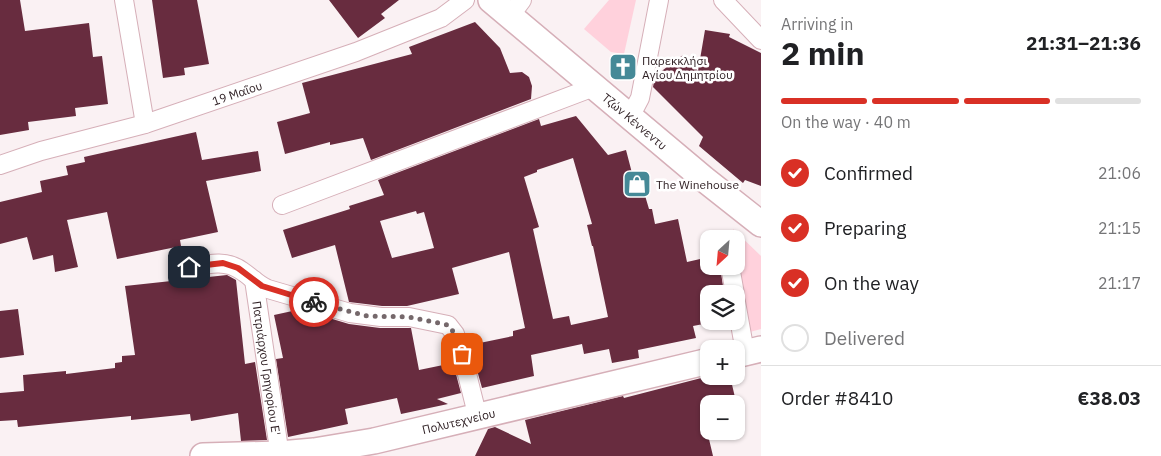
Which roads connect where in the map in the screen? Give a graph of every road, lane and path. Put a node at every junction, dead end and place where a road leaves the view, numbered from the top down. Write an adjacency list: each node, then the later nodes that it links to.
1 (124, 0): 10 (street)
2 (465, 0): 10 (street, 19 Μαΐου)
3 (491, 0): 6 (street, Τζών Κέννεντυ)
4 (659, 0): 9 (street)
5 (731, 3): 7 (street)
6 (516, 8): 8 (street, Τζών Κέννεντυ)
7 (761, 40)
8 (594, 87): 9 (street, Τζών Κέννεντυ); 12 (street)
9 (630, 117): 13 (street, Τζών Κέννεντυ)
10 (145, 124): 11 (street, 19 Μαΐου)
11 (0, 165)
12 (282, 206)
13 (761, 224)
14 (189, 267): 15 (street)
15 (254, 280): 19 (street); 20 (street, Πατριάρχου Γρηγορίου Ε')
16 (745, 330): 17 (street)
17 (752, 353)
18 (700, 363): 19 (street, Πολυτεχνείου)
19 (478, 418): 20 (street, Πολυτεχνείου)
20 (280, 455): 21 (street, Πολυτεχνείου)
21 (203, 456)

